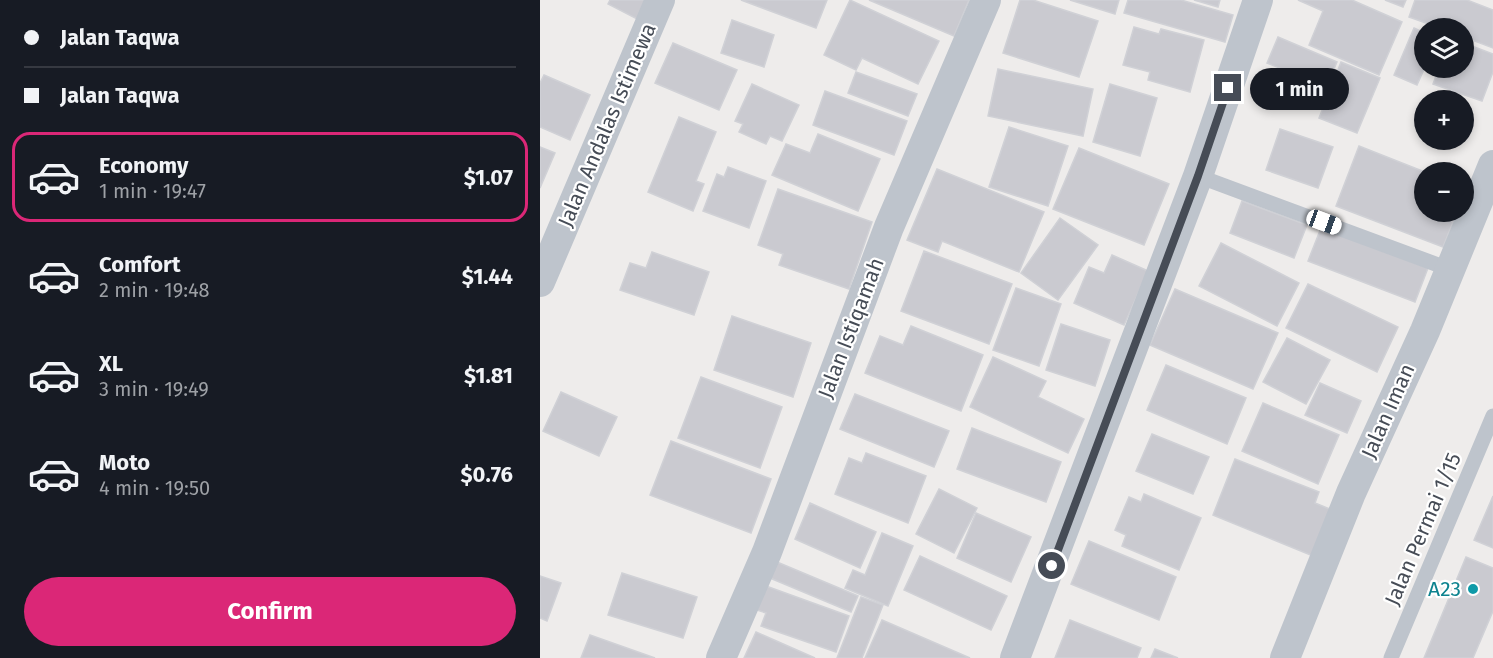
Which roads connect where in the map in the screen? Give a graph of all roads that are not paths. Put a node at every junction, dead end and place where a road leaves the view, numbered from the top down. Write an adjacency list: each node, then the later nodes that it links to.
1 (660, 0): 7 (street, Jalan Andalas Istimewa)
2 (986, 0): 9 (street, Jalan Istiqamah)
3 (1258, 0): 5 (street)
4 (1493, 165): 6 (street, Jalan Iman)
5 (1198, 176): 6 (lane); 10 (street)
6 (1449, 269): 11 (street, Jalan Iman)
7 (540, 282)
8 (1493, 416): 12 (lane, Jalan Permai 1/15)
9 (721, 658)
10 (1015, 658)
11 (1285, 658)
12 (1391, 658)

